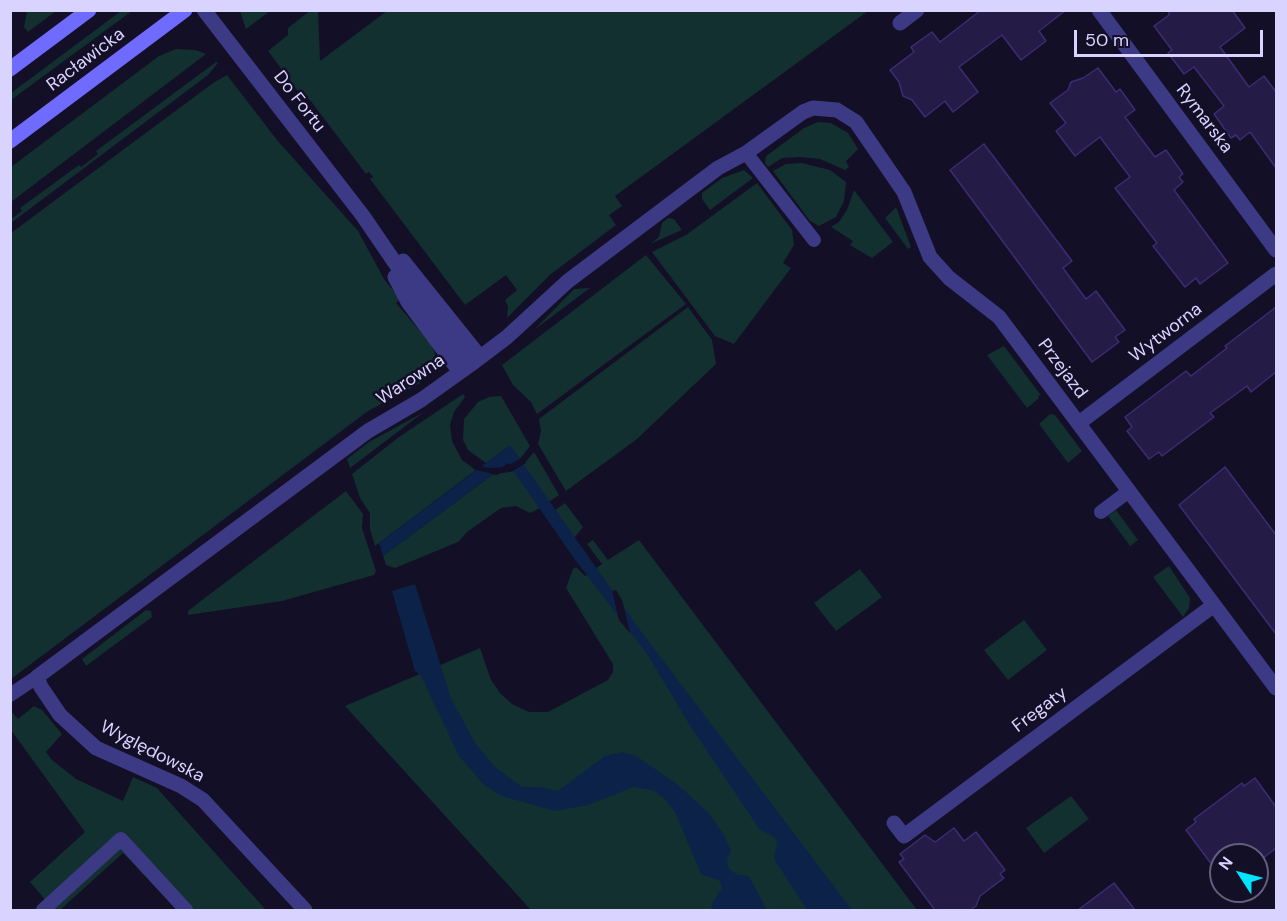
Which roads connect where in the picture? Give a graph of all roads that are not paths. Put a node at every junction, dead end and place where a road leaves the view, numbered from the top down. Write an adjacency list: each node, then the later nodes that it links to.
1 (89, 10): 7 (main road, Racławicka)
2 (185, 10): 9 (main road, Racławicka)
3 (204, 10): 14 (street, Do Fortu)
4 (917, 10): 6 (street)
5 (1100, 10): 12 (street, Rymarska)
6 (900, 23)
7 (10, 69)
8 (803, 112): 10 (street, Warowna); 15 (street, Przejazd)
9 (10, 141)
10 (746, 153): 11 (lane); 14 (street, Warowna)
11 (814, 240)
12 (1276, 250)
13 (1276, 274): 15 (street, Wytworna)
14 (470, 365): 19 (street, Warowna)
15 (1079, 423): 16 (street, Przejazd)
16 (1129, 491): 17 (lane); 18 (street, Przejazd)
17 (1101, 512)
18 (1214, 605): 20 (street, Przejazd); 22 (street, Fregaty)
19 (37, 677): 21 (lane); 25 (street, Wyględowska)
20 (1276, 688)
21 (10, 695)
22 (894, 823)
23 (43, 910): 24 (lane)
24 (186, 910)
25 (305, 910)

